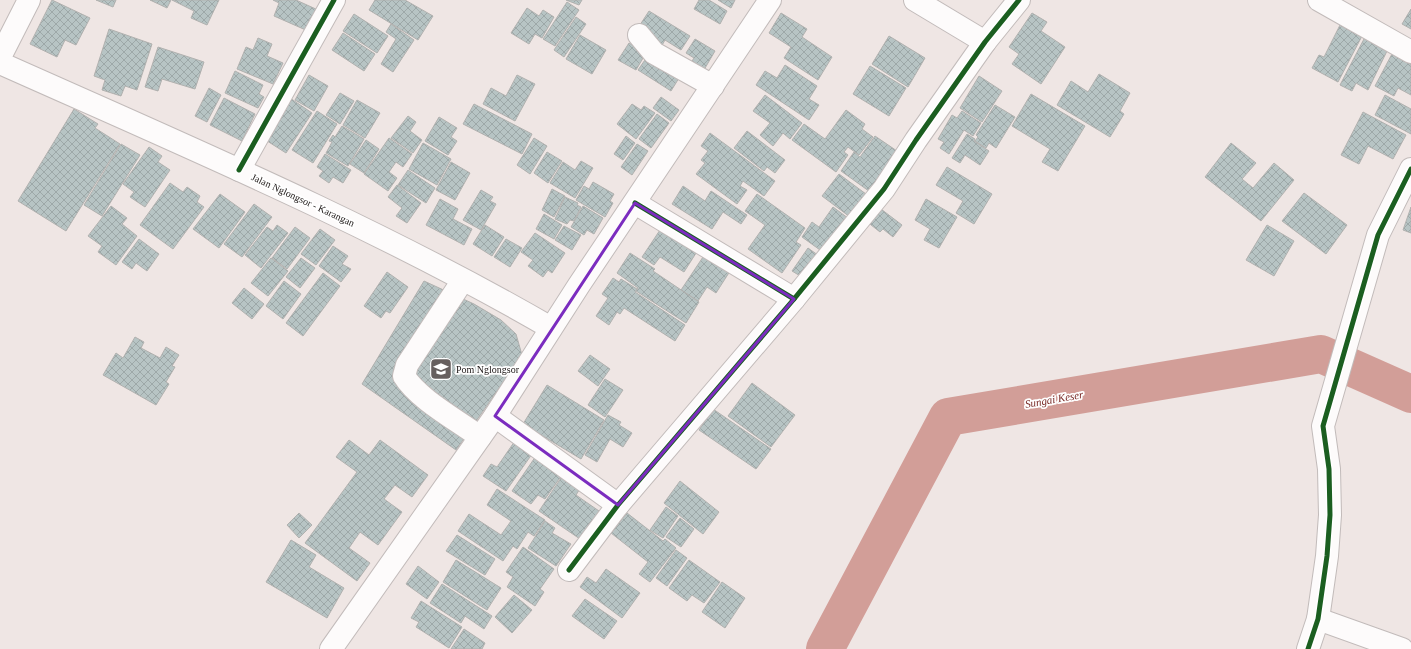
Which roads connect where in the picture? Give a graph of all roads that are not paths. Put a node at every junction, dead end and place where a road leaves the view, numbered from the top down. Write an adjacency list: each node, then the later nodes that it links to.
1 (29, 0): 10 (main road)
2 (334, 0): 14 (main road)
3 (770, 0): 12 (main road)
4 (915, 0): 8 (main road)
5 (1019, 0): 8 (main road)
6 (1319, 0): 9 (main road)
7 (639, 35): 12 (main road)
8 (985, 42): 17 (main road)
9 (1411, 52)
10 (0, 57)
11 (0, 63): 14 (main road, Jalan Nglongsor - Karangan)
12 (713, 86): 15 (main road)
13 (1411, 168): 23 (main road)
14 (240, 170): 16 (main road, Jalan Nglongsor - Karangan)
15 (635, 203): 17 (main road); 18 (main road)
16 (463, 280): 18 (main road, Jalan Nglongsor - Karangan); 20 (main road)
17 (794, 299): 21 (main road)
18 (551, 328): 19 (main road)
19 (495, 416): 20 (main road); 21 (main road)
20 (480, 437): 24 (main road)
21 (618, 504): 22 (main road)
22 (569, 570)
23 (1318, 619): 25 (main road); 26 (main road)
24 (331, 649)
25 (1308, 649)
26 (1402, 649)

